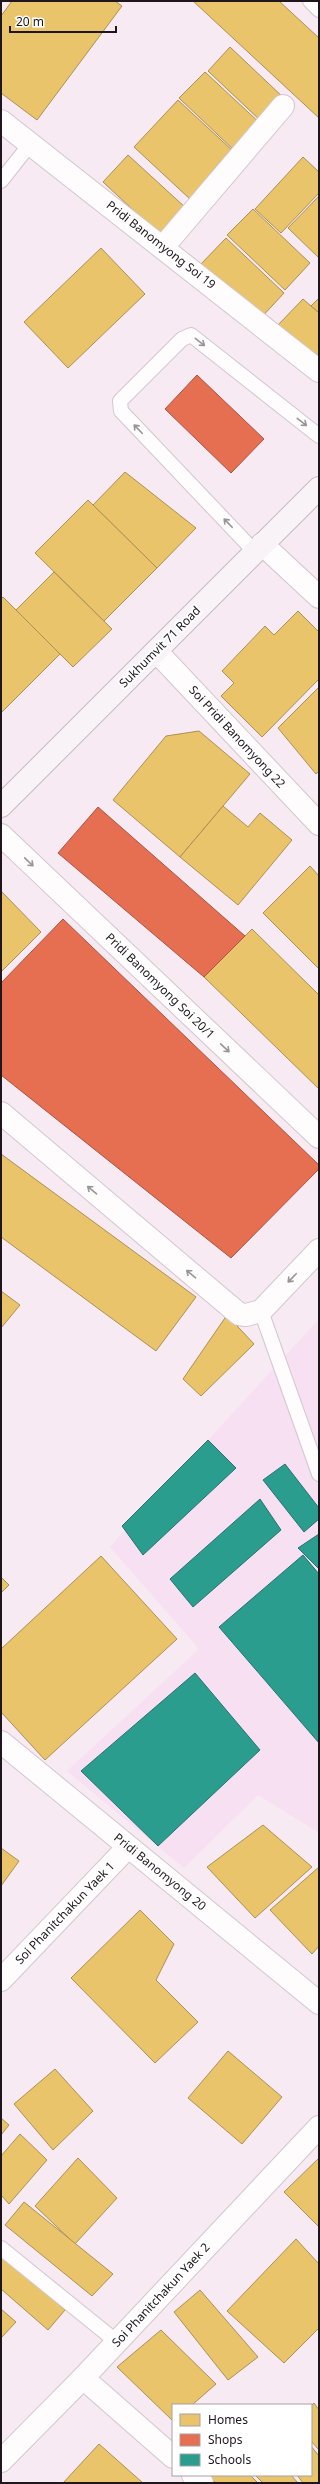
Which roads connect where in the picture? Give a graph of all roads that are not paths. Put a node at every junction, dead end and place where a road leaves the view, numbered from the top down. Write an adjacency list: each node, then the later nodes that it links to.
1 (310, 1): 2 (lane)
2 (319, 10)
3 (284, 106): 7 (street)
4 (1, 121): 5 (street, Pridi Banomyong Soi 19)
5 (31, 143): 6 (lane); 7 (street, Pridi Banomyong Soi 19)
6 (1, 181)
7 (163, 247): 8 (street, Pridi Banomyong Soi 19)
8 (319, 371)
9 (319, 436): 11 (lane, one-way to 9)
10 (319, 488): 11 (main road, Sukhumvit 71 Road)
11 (258, 548): 12 (street); 13 (main road, Sukhumvit 71 Road)
12 (319, 597)
13 (156, 651): 14 (main road, Sukhumvit 71 Road); 15 (street, Soi Pridi Banomyong 22)
14 (1, 806)
15 (319, 824)
16 (1, 835): 18 (street, Pridi Banomyong Soi 20/1, one-way to 18)
17 (1, 1113): 20 (street, one-way to 17)
18 (319, 1137)
19 (319, 1250): 20 (street, one-way to 20)
20 (261, 1311): 21 (lane)
21 (319, 1474)
22 (1, 1742): 23 (street, Pridi Banomyong 20)
23 (128, 1847): 24 (street, Soi Phanitchakun Yaek 1); 25 (street, Pridi Banomyong 20)
24 (1, 1980)
25 (319, 2003)
26 (319, 2126): 28 (street, Soi Phanitchakun Yaek 2)
27 (1, 2248): 28 (lane)
28 (117, 2342): 29 (street, Soi Phanitchakun Yaek 2)
29 (83, 2378): 30 (street); 31 (street, Soi Phanitchakun Yaek 2)
30 (172, 2456)
31 (1, 2461)
32 (194, 2476): 33 (street)
33 (202, 2483)

